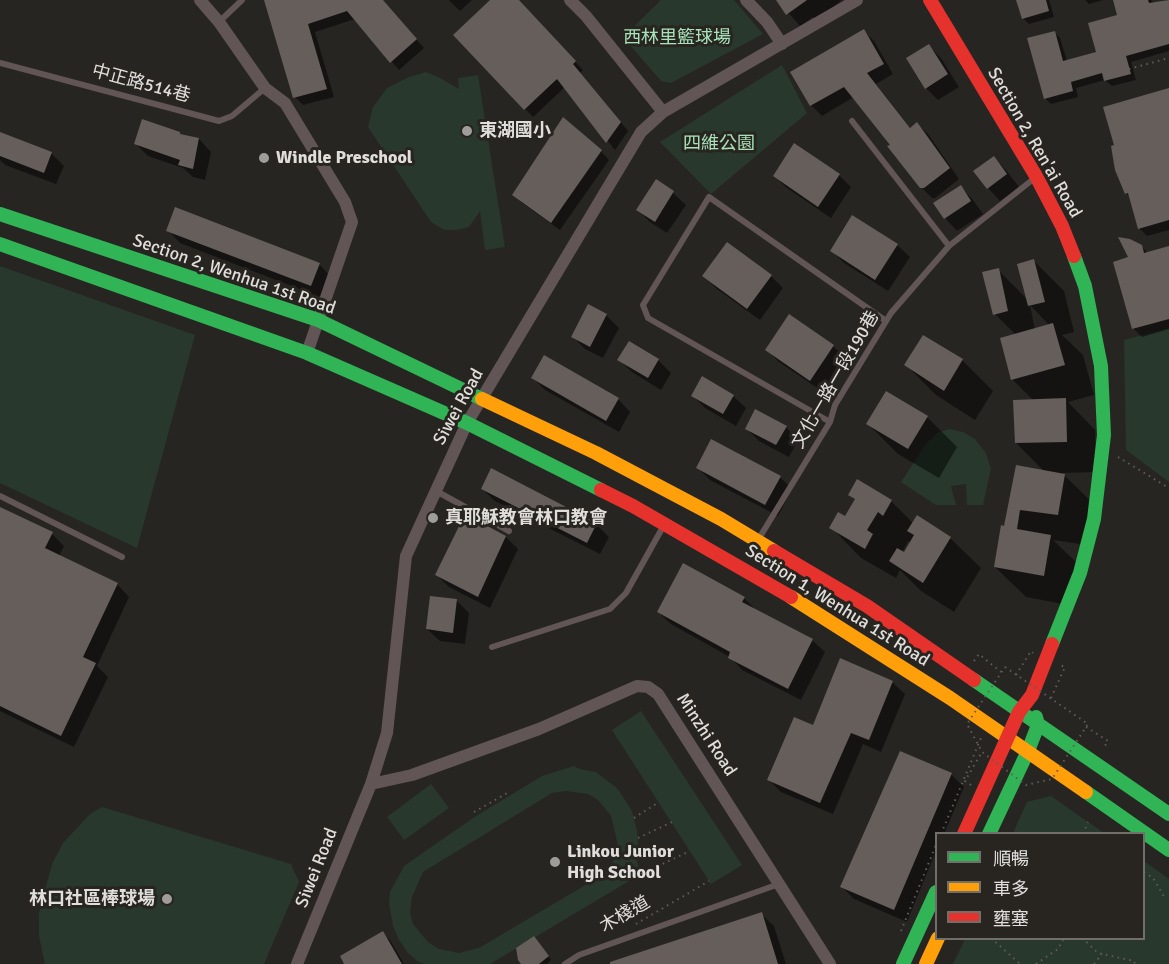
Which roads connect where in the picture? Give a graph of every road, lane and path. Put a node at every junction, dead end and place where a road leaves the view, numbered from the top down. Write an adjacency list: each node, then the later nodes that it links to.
1 (200, 0): 7 (street)
2 (242, 0): 7 (lane)
3 (570, 0): 13 (street)
4 (746, 0): 8 (street)
5 (857, 0): 8 (street, Siwei Road)
6 (930, 0): 15 (main road, Section 2, Ren'ai Road)
7 (219, 22): 12 (street)
8 (782, 44): 13 (street, Siwei Road)
9 (1169, 58): 11 (path)
10 (0, 63): 12 (lane, 中正路514巷)
11 (1130, 69)
12 (265, 88): 19 (street)
13 (663, 112): 22 (street, Siwei Road)
14 (852, 121): 18 (lane)
15 (1036, 176): 18 (lane, 文化一路一段190巷); 25 (main road, Section 2, Ren'ai Road)
16 (0, 214): 19 (main road, Section 2, Wenhua 1st Road)
17 (0, 244): 21 (main road)
18 (949, 246): 20 (lane, 文化一路一段190巷)
19 (318, 320): 21 (street); 22 (main road, Section 2, Wenhua 1st Road)
20 (886, 321): 23 (lane, 文化一路一段190巷); 23 (lane)
21 (307, 353): 24 (main road)
22 (483, 398): 24 (street, Siwei Road); 31 (main road, Section 1, Wenhua 1st Road)
23 (830, 422): 31 (lane, 文化一路一段190巷)
24 (467, 423): 27 (street, Siwei Road); 29 (main road, Section 1, Wenhua 1st Road)
25 (1103, 447): 26 (path); 39 (main road, Section 2, Ren'ai Road)
26 (1169, 488)
27 (436, 491): 30 (lane); 50 (street, Siwei Road)
28 (0, 496): 32 (lane)
29 (665, 524): 33 (lane); 42 (main road, Section 1, Wenhua 1st Road)
30 (508, 531)
31 (758, 540): 41 (main road, Section 1, Wenhua 1st Road)
32 (122, 557)
33 (492, 647)
34 (1031, 651): 38 (path)
35 (979, 654): 37 (path)
36 (1065, 667): 40 (path)
37 (1001, 672): 38 (path, bridge); 48 (path, bridge)
38 (1016, 675): 40 (path, bridge)
39 (1032, 696): 41 (main road, Section 2, Ren'ai Road); 43 (main road)
40 (1051, 698): 44 (path, bridge)
41 (1019, 712): 43 (main road, Section 1, Wenhua 1st Road); 45 (main road, Section 2, Ren'ai Road)
42 (987, 724): 45 (main road, Section 1, Wenhua 1st Road); 58 (path)
43 (1038, 725): 47 (main road); 54 (main road, Section 1, Wenhua 1st Road)
44 (1086, 727): 46 (path); 48 (path, bridge)
45 (1008, 737): 47 (main road, Section 1, Wenhua 1st Road); 59 (main road, Section 2, Ren'ai Road)
46 (1108, 741)
47 (1028, 751): 60 (main road); 62 (main road, Section 1, Wenhua 1st Road)
48 (982, 752): 49 (path)
49 (965, 781)
50 (371, 784): 71 (street, Minzhi Road); 81 (street, Siwei Road)
51 (508, 792): 53 (path)
52 (659, 802): 55 (path)
53 (474, 812)
54 (1169, 814)
55 (634, 819)
56 (672, 822): 64 (path)
57 (1088, 822): 61 (path)
58 (942, 832)
59 (965, 832)
60 (990, 832)
61 (1084, 832)
62 (1143, 832)
63 (1145, 833): 66 (main road, Section 1, Wenhua 1st Road)
64 (638, 838)
65 (935, 846): 75 (path)
66 (1169, 850)
67 (690, 851): 69 (path)
68 (1145, 873): 73 (path)
69 (641, 874)
70 (709, 882): 74 (path, 木棧道)
71 (779, 884): 82 (lane); 83 (street, Minzhi Road)
72 (935, 894): 84 (main road)
73 (1165, 898)
74 (637, 923)
75 (900, 931)
76 (938, 940): 85 (main road)
77 (992, 940): 86 (path)
78 (1063, 940): 87 (path)
79 (1083, 940): 80 (path)
80 (1102, 954): 88 (path); 89 (path)
81 (297, 964)
82 (565, 964)
83 (830, 964)
84 (903, 964)
85 (926, 964)
86 (1020, 964)
87 (1036, 964)
88 (1094, 964)
89 (1135, 964)

